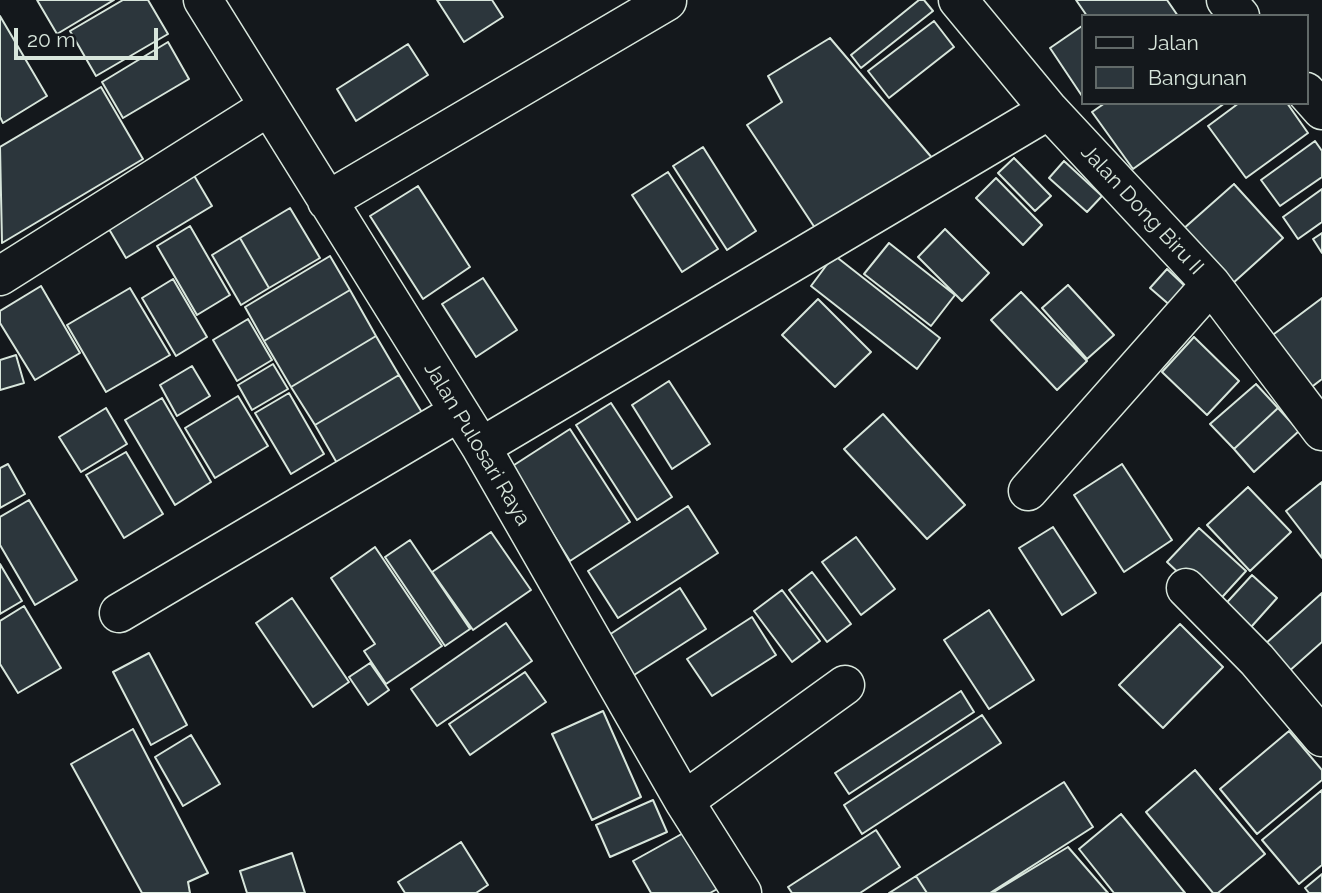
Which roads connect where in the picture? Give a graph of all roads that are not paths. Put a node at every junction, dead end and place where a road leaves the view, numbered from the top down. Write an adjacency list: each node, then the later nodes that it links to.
1 (203, 0): 7 (street, Jalan Pulosari Raya)
2 (958, 0): 8 (street, Jalan Dong Biru II)
3 (1226, 0): 5 (street)
4 (667, 1): 10 (street)
5 (1238, 14)
6 (1308, 94): 9 (street)
7 (268, 107): 10 (street, Jalan Pulosari Raya); 11 (street)
8 (1049, 110): 12 (street, Jalan Dong Biru II); 15 (street)
9 (1322, 110)
10 (327, 201): 13 (street, Jalan Pulosari Raya)
11 (0, 276)
12 (1211, 284): 14 (street, Jalan Dong Biru II); 16 (street)
13 (459, 412): 15 (street, Jalan Pulosari Raya); 18 (street)
14 (1320, 426)
15 (481, 447): 21 (street, Jalan Pulosari Raya)
16 (1028, 491)
17 (1186, 588): 20 (street)
18 (119, 613)
19 (845, 685): 21 (street)
20 (1322, 737)
21 (684, 801): 22 (street, Jalan Pulosari Raya)
22 (742, 893)

